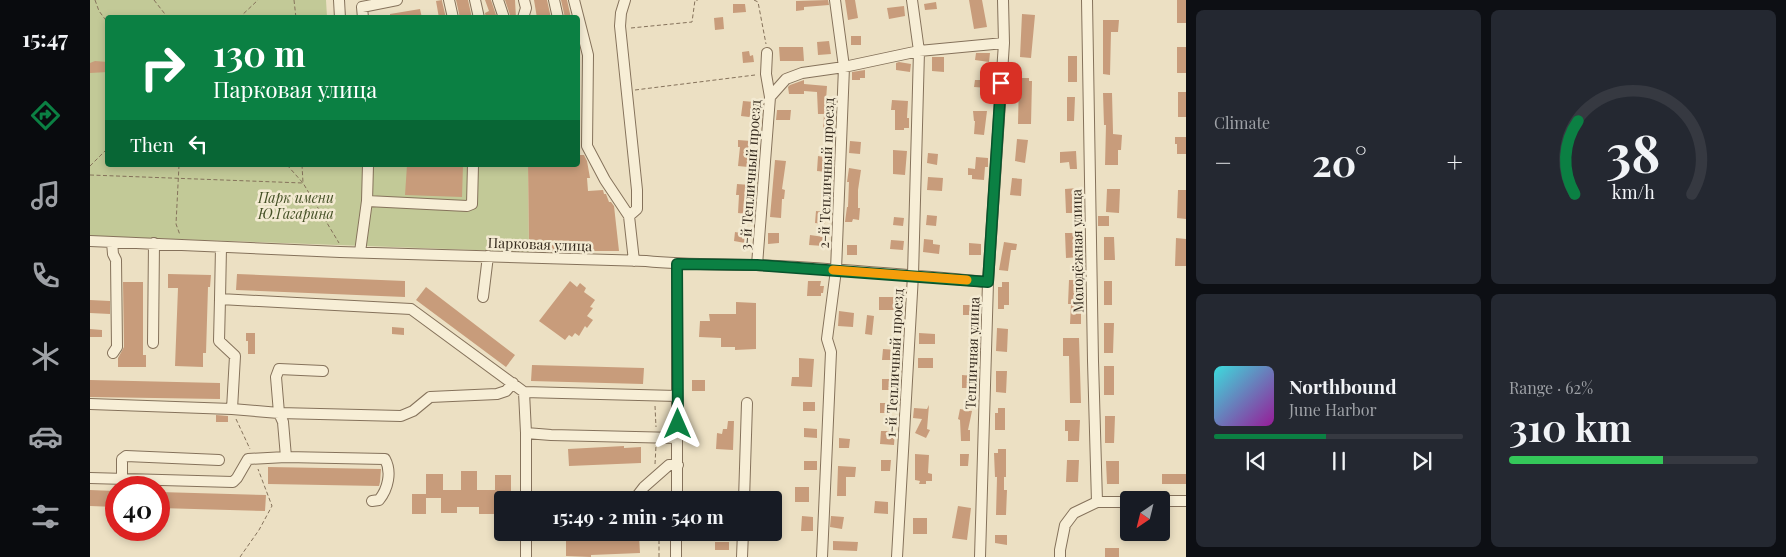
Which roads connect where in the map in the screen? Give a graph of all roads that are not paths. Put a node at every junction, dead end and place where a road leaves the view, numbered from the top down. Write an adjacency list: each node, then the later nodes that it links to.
1 (339, 0): 15 (street)
2 (397, 0): 14 (street)
3 (449, 0): 17 (street)
4 (475, 0): 18 (street)
5 (498, 0): 19 (street)
6 (524, 0): 20 (street)
7 (554, 0): 21 (street)
8 (574, 0): 22 (street)
9 (626, 0): 32 (street)
10 (835, 0): 27 (street, 2-й Тепличный проезд)
11 (912, 0): 25 (street, 1-й Тепличный проезд)
12 (1003, 0): 24 (street, Тепличная улица)
13 (1087, 0): 73 (street, Молодёжная улица)
14 (384, 1): 16 (street)
15 (340, 15)
16 (363, 15)
17 (452, 15)
18 (478, 15)
19 (503, 15)
20 (524, 15)
21 (557, 15)
22 (578, 15)
23 (580, 24): 32 (street)
24 (1004, 43): 25 (street); 44 (street, Тепличная улица)
25 (919, 51): 27 (street); 43 (street, 1-й Тепличный проезд)
26 (767, 53): 28 (street, 3-й Тепличный проезд)
27 (844, 67): 28 (street); 42 (street, 2-й Тепличный проезд)
28 (770, 97): 41 (street, 3-й Тепличный проезд)
29 (368, 167): 31 (street)
30 (473, 167): 31 (street)
31 (367, 201): 37 (street)
32 (630, 216): 39 (street)
33 (90, 241): 34 (street, Парковая улица)
34 (112, 242): 35 (street, Парковая улица); 48 (street)
35 (154, 243): 36 (street, Парковая улица); 47 (street)
36 (221, 247): 37 (street, Парковая улица); 46 (street)
37 (360, 252): 38 (street, Парковая улица)
38 (488, 256): 39 (street, Парковая улица); 45 (street)
39 (634, 261): 40 (street, Парковая улица)
40 (677, 264): 41 (street, Парковая улица); 52 (street)
41 (757, 265): 42 (street, Парковая улица)
42 (836, 270): 43 (street, Парковая улица); 81 (street, 2-й Тепличный проезд)
43 (913, 275): 44 (street, Парковая улица); 82 (street, 1-й Тепличный проезд)
44 (988, 282): 83 (street, Тепличная улица)
45 (482, 297)
46 (220, 299): 50 (street); 55 (street)
47 (153, 343)
48 (113, 353)
49 (323, 371): 56 (street)
50 (513, 383): 51 (street); 56 (street)
51 (524, 392): 52 (street); 57 (street)
52 (678, 396): 58 (street)
53 (746, 403): 69 (street)
54 (90, 404): 55 (street)
55 (232, 409): 56 (street)
56 (279, 413): 59 (street)
57 (526, 432): 58 (street); 66 (street)
58 (677, 438): 61 (street)
59 (286, 457): 65 (street); 70 (street)
60 (219, 460): 62 (street)
61 (678, 465): 67 (street); 68 (street)
62 (122, 476)
63 (90, 478): 64 (street)
64 (105, 478)
65 (170, 479)
66 (526, 491)
67 (641, 491)
68 (677, 491)
69 (744, 491)
70 (372, 501)
71 (1170, 501): 72 (street)
72 (1186, 501)
73 (1098, 502): 74 (street); 84 (street)
74 (1120, 502)
75 (526, 541): 78 (street)
76 (676, 541): 79 (street)
77 (743, 541): 80 (street)
78 (526, 557)
79 (676, 557)
80 (742, 557)
81 (822, 557)
82 (897, 557)
83 (980, 557)
84 (1060, 557)

